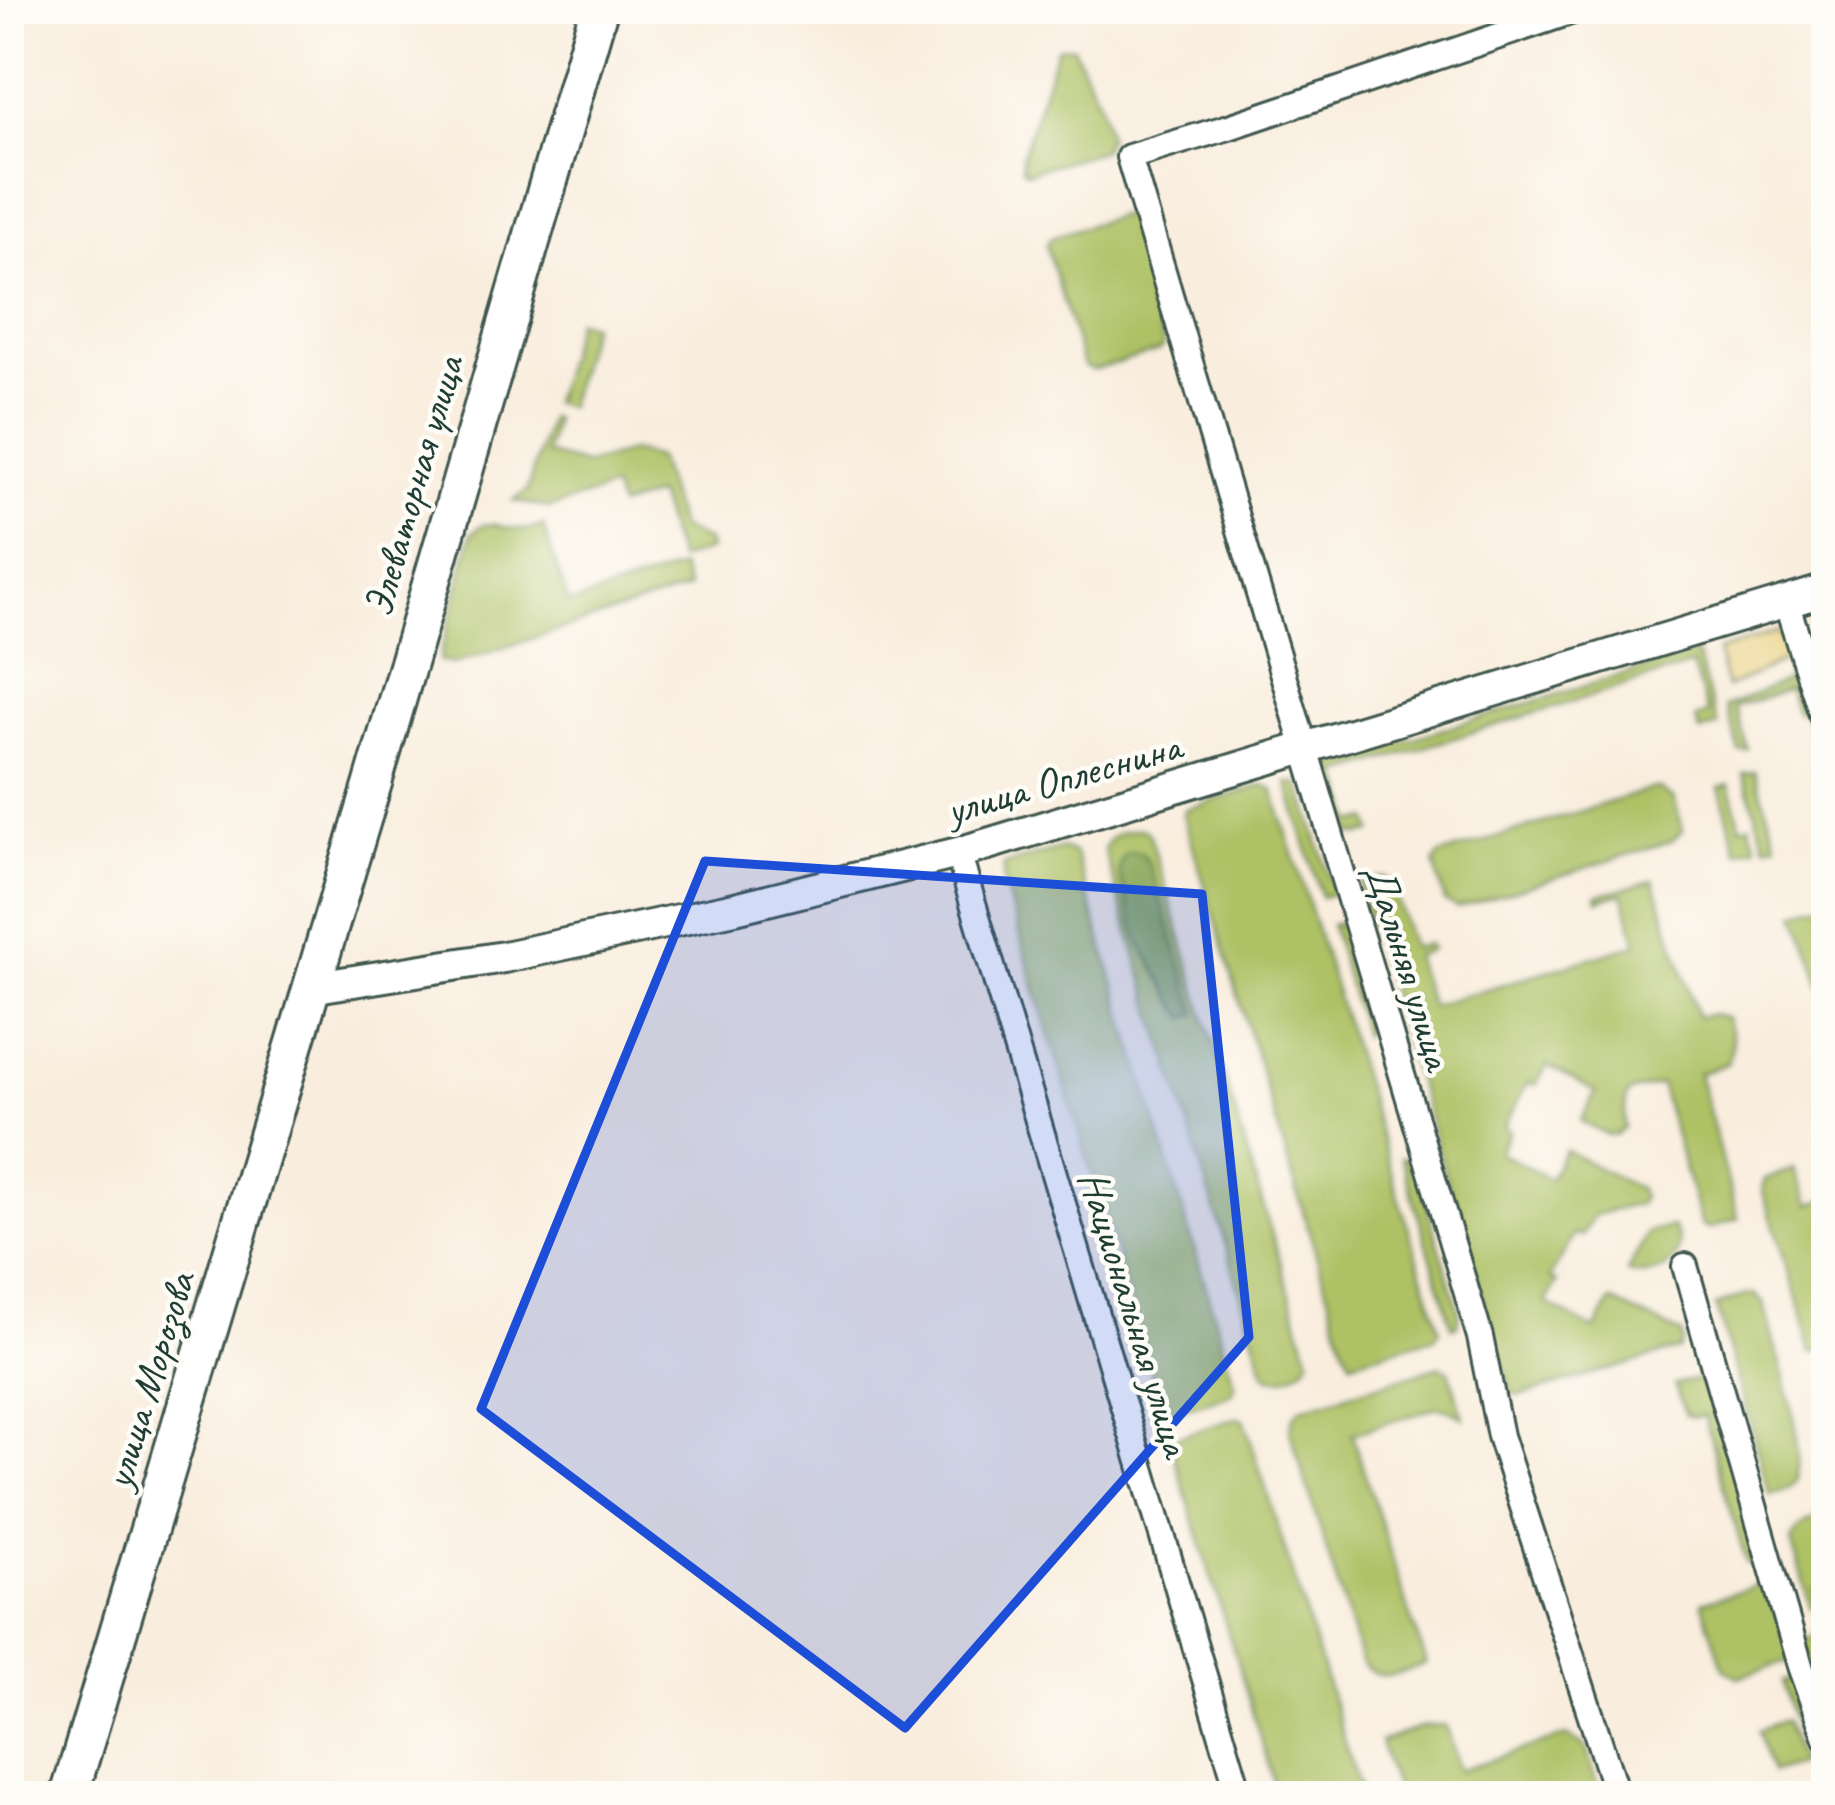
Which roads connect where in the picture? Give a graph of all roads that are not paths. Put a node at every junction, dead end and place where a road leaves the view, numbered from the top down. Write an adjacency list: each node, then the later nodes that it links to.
1 (598, 9): 8 (main road, Элеваторная улица)
2 (1580, 9): 6 (street, Дальняя улица)
3 (1826, 590): 4 (street, улица Оплеснина)
4 (1786, 602): 5 (street); 6 (street, улица Оплеснина)
5 (1826, 727)
6 (1304, 750): 7 (street, улица Оплеснина); 13 (street, Дальняя улица)
7 (958, 853): 8 (street, улица Оплеснина); 12 (street, Национальная улица)
8 (310, 988): 11 (main road, улица Морозова)
9 (1685, 1266): 10 (street)
10 (1826, 1738)
11 (69, 1796)
12 (1240, 1796)
13 (1617, 1796)

